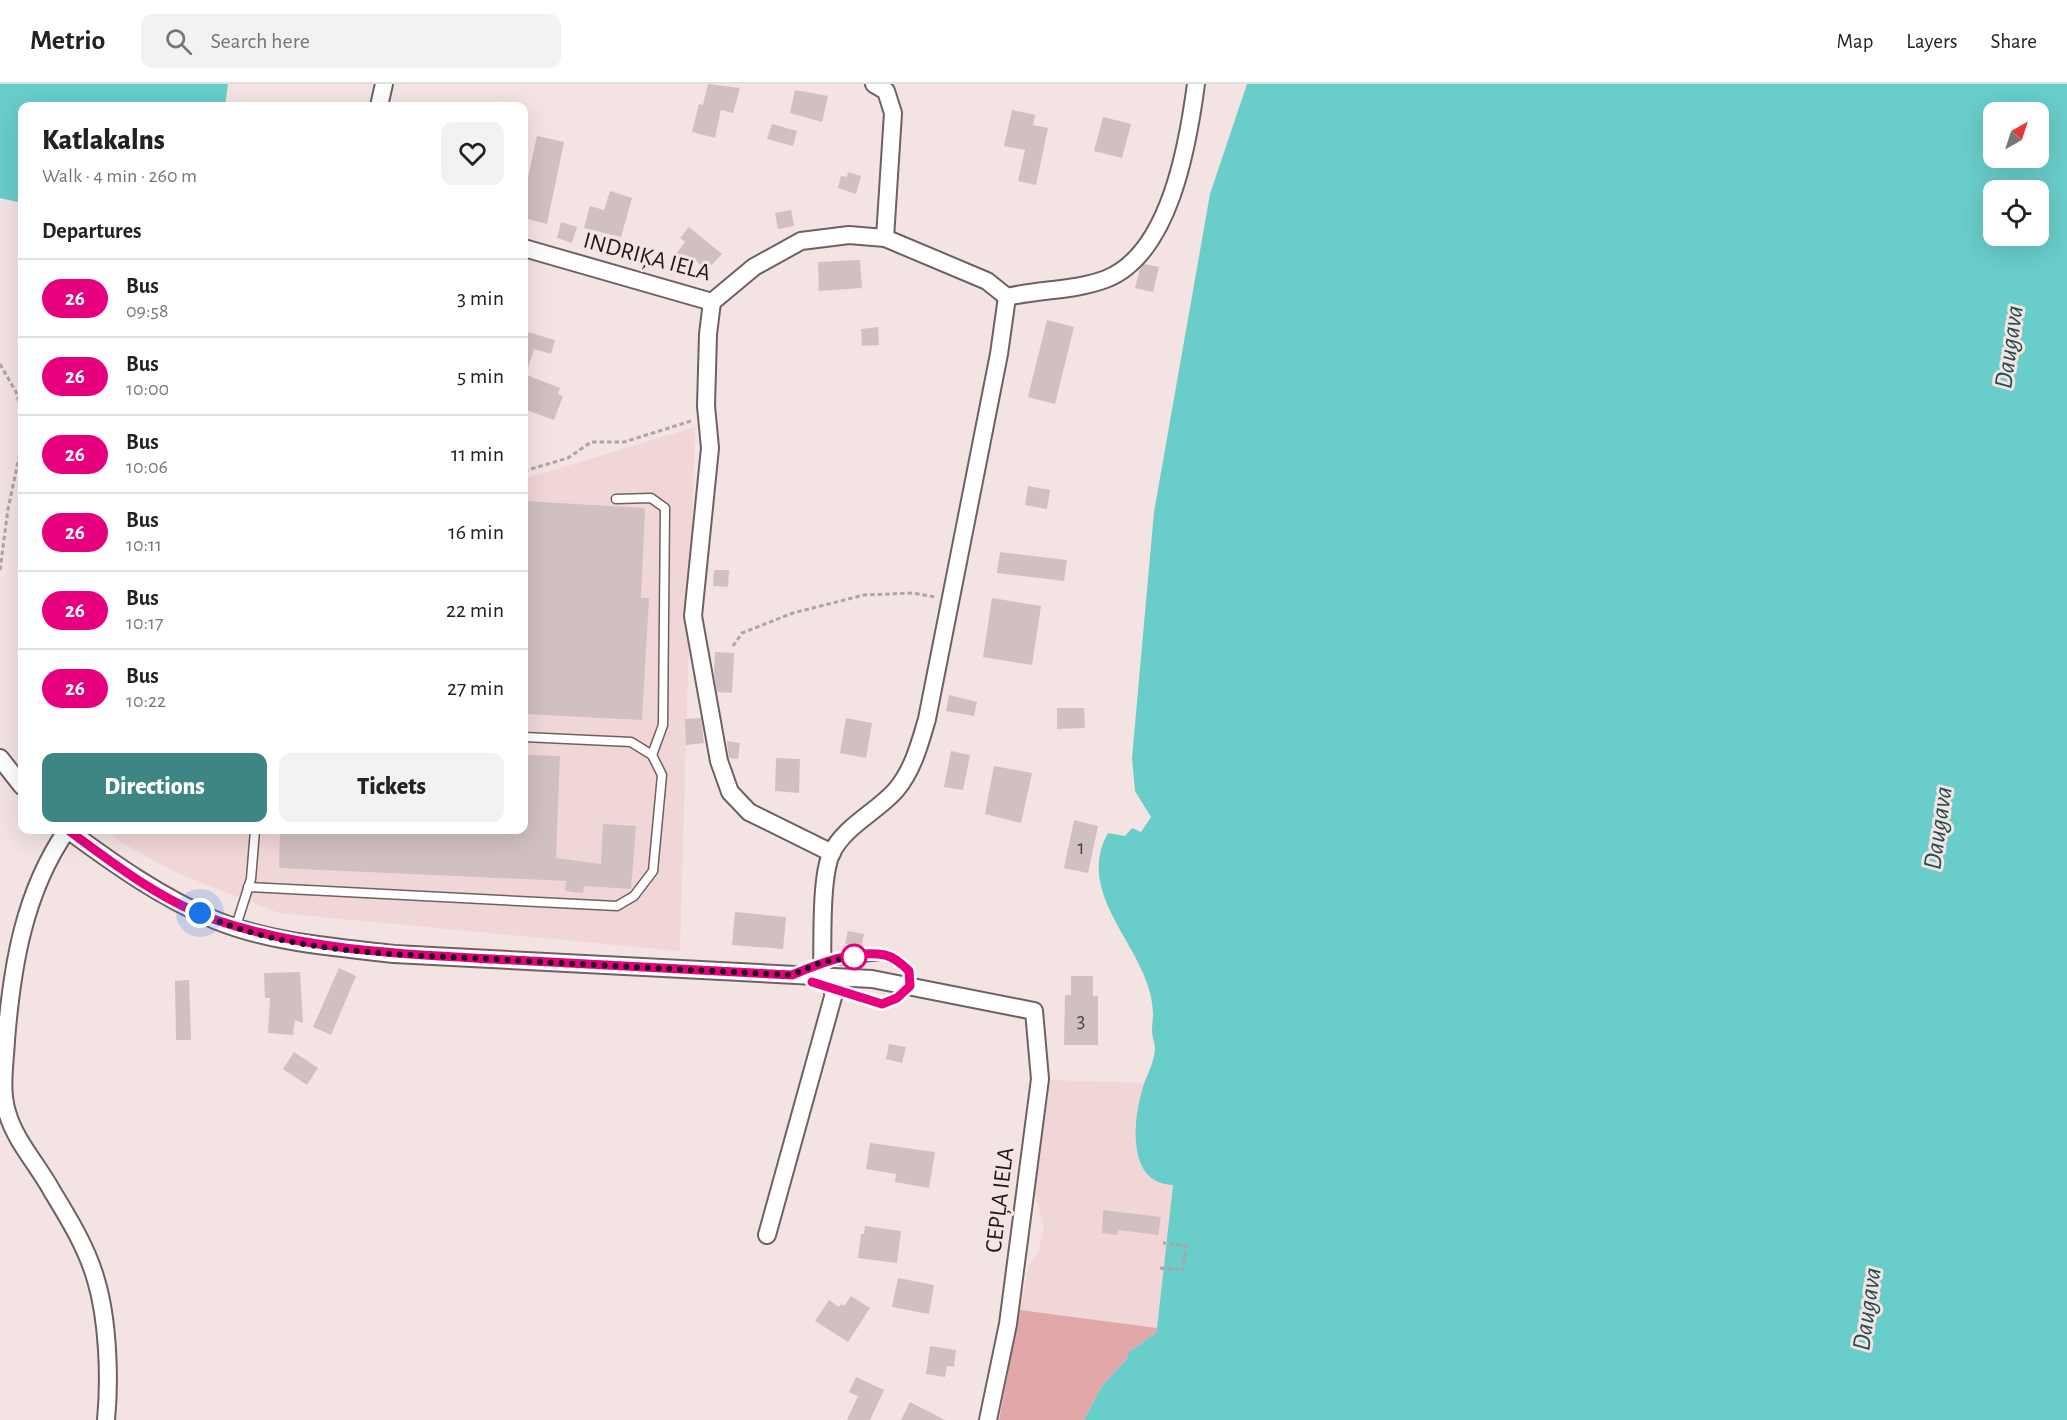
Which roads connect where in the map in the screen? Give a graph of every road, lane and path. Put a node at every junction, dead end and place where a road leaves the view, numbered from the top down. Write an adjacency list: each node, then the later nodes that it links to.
1 (384, 84): 4 (street)
2 (874, 84): 5 (street)
3 (1196, 84): 7 (street)
4 (380, 102)
5 (885, 238): 7 (street, INDRIĶA IELA); 8 (street, INDRIĶA IELA)
6 (528, 249): 8 (street, INDRIĶA IELA)
7 (1007, 297): 16 (street)
8 (712, 302): 11 (street)
9 (0, 364): 10 (path)
10 (18, 398)
11 (706, 416): 13 (path); 25 (street)
12 (18, 463): 15 (path)
13 (528, 470)
14 (616, 499): 19 (lane)
15 (0, 570)
16 (949, 600): 17 (path); 25 (street)
17 (733, 646)
18 (528, 738): 19 (lane)
19 (652, 755): 26 (lane)
20 (0, 758): 21 (street)
21 (18, 781)
22 (65, 834): 33 (street)
23 (73, 834): 27 (street)
24 (255, 834): 26 (lane)
25 (832, 853): 28 (street)
26 (248, 887): 27 (lane)
27 (236, 926): 28 (street)
28 (828, 976): 29 (street); 29 (lane); 29 (lane); 30 (street)
29 (910, 986): 34 (street, CEPĻA IELA)
30 (767, 1235)
31 (1163, 1243): 32 (path)
32 (1160, 1268)
33 (106, 1420)
34 (988, 1420)

